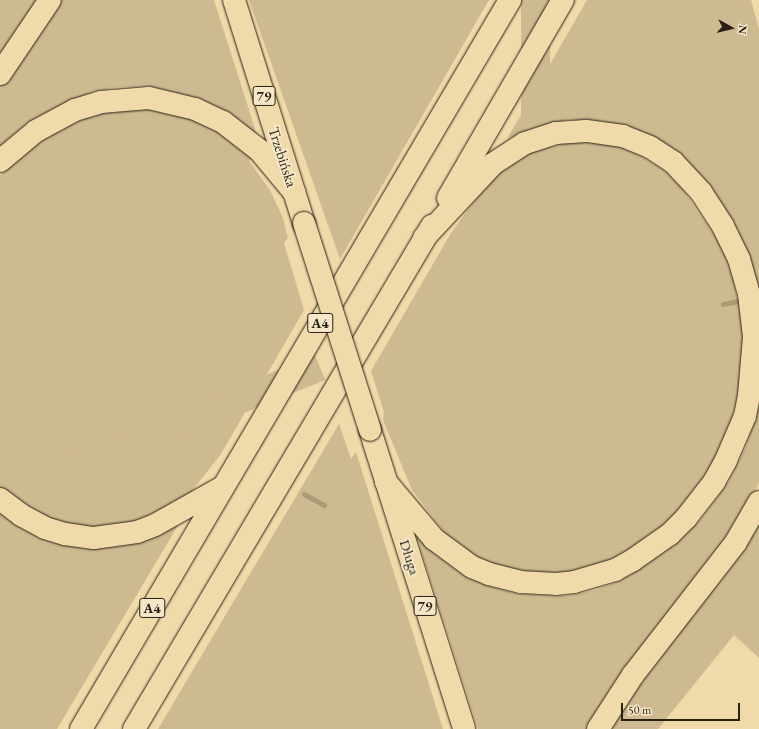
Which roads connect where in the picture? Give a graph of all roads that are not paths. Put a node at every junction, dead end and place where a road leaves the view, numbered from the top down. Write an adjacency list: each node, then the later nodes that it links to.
1 (50, 0): 5 (main road)
2 (234, 0): 7 (main road, Trzebińska / 79)
3 (510, 0): 11 (main road, A4)
4 (564, 0): 8 (main road)
5 (0, 74)
6 (0, 161): 7 (main road)
7 (294, 192): 9 (main road, Trzebińska / 79, bridge)
8 (424, 238): 10 (main road); 14 (main road)
9 (370, 430): 10 (main road, Długa / 79)
10 (386, 482): 18 (main road, Długa / 79)
11 (223, 487): 12 (main road); 15 (main road, A4)
12 (0, 499)
13 (759, 502): 19 (main road)
14 (168, 671): 16 (main road); 17 (main road)
15 (81, 729)
16 (134, 729)
17 (144, 729)
18 (464, 729)
19 (598, 729)

